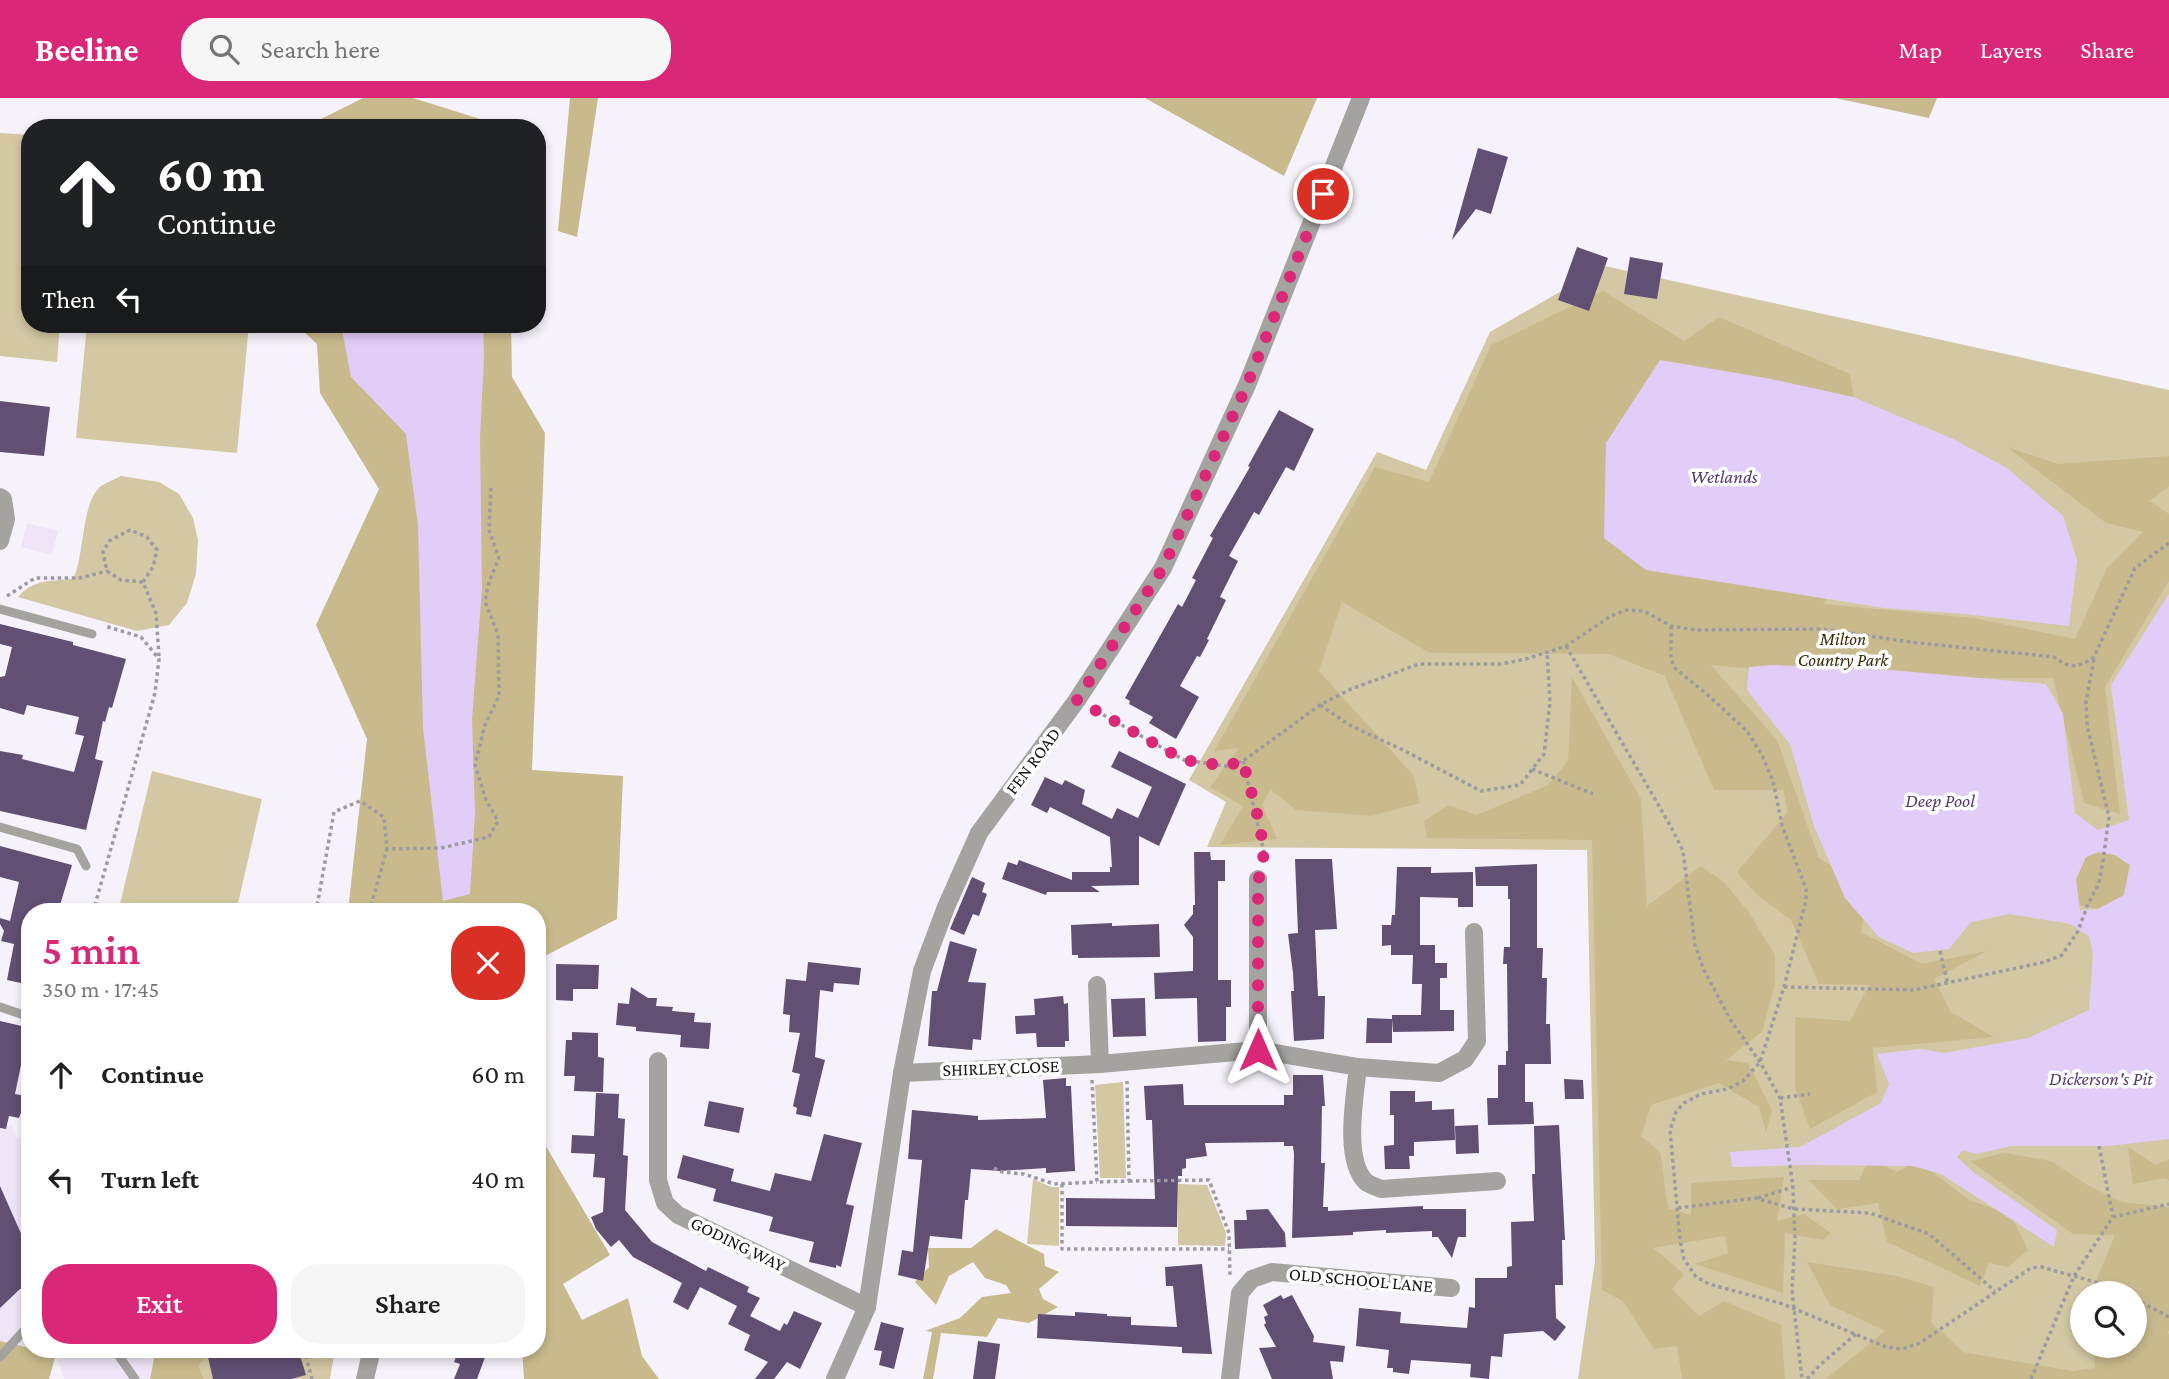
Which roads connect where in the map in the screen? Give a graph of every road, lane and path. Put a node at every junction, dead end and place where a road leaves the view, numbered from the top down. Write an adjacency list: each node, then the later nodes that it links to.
1 (1361, 98): 17 (street, FEN ROAD)
2 (491, 485): 23 (path)
3 (0, 497): 4 (street)
4 (0, 541)
5 (2169, 543): 15 (path)
6 (107, 571): 7 (path); 7 (path); 8 (path)
7 (143, 582): 16 (path)
8 (18, 601)
9 (0, 609): 12 (lane)
10 (104, 626): 16 (path)
11 (1671, 626): 13 (path); 15 (path); 33 (path)
12 (92, 634)
13 (1566, 646): 14 (path); 39 (path)
14 (1547, 652): 18 (path); 20 (path)
15 (2094, 657): 32 (path)
16 (159, 659): 26 (path)
17 (1077, 700): 19 (path); 42 (street, FEN ROAD)
18 (1320, 705): 19 (path); 20 (path)
19 (1243, 761): 25 (path)
20 (1532, 769): 21 (path)
21 (1593, 794)
22 (0, 827): 24 (lane)
23 (387, 849): 27 (path); 28 (path)
24 (86, 866)
25 (1258, 879): 36 (street)
26 (96, 903)
27 (318, 903)
28 (372, 903)
29 (1474, 932): 41 (street, SHIRLEY CLOSE)
30 (1940, 951): 32 (path)
31 (1097, 985): 40 (street)
32 (1948, 985): 33 (path)
33 (1784, 987): 39 (path)
34 (0, 1007): 35 (lane)
35 (21, 1014)
36 (1258, 1050): 38 (street, SHIRLEY CLOSE); 41 (street, SHIRLEY CLOSE)
37 (658, 1061): 64 (street, GODING WAY)
38 (1127, 1062): 40 (street, SHIRLEY CLOSE); 47 (path)
39 (1760, 1062): 44 (path); 54 (path)
40 (1096, 1064): 42 (street, SHIRLEY CLOSE); 49 (path)
41 (1358, 1067): 48 (street)
42 (902, 1073): 64 (street, FEN ROAD)
43 (1810, 1094): 44 (path)
44 (1780, 1098): 51 (path)
45 (2099, 1146): 56 (path)
46 (994, 1168): 50 (path)
47 (1129, 1181): 49 (path); 57 (path)
48 (1497, 1181)
49 (1097, 1182): 50 (path)
50 (1062, 1184): 57 (path)
51 (1793, 1187): 52 (path); 55 (path)
52 (1756, 1198): 54 (path); 55 (path)
53 (2169, 1204): 56 (path)
54 (1678, 1208): 65 (path)
55 (1794, 1209): 61 (path); 65 (path)
56 (2113, 1217): 58 (path)
57 (1229, 1249): 62 (path)
58 (2074, 1276): 59 (path); 61 (path); 79 (path)
59 (2092, 1281)
60 (1451, 1288): 62 (street, OLD SCHOOL LANE)
61 (1994, 1291): 68 (path)
62 (1240, 1293): 77 (street)
63 (2147, 1305): 66 (path)
64 (867, 1307): 76 (street, FEN ROAD)
65 (1796, 1312): 68 (path); 78 (path)
66 (2169, 1317)
67 (21, 1334): 69 (lane)
68 (1856, 1334): 78 (path)
69 (0, 1357)
70 (120, 1358): 73 (lane)
71 (306, 1358): 74 (path)
72 (370, 1358): 75 (street)
73 (135, 1379)
74 (312, 1379)
75 (365, 1379)
76 (835, 1379)
77 (1230, 1379)
78 (1805, 1379)
79 (2031, 1379)

